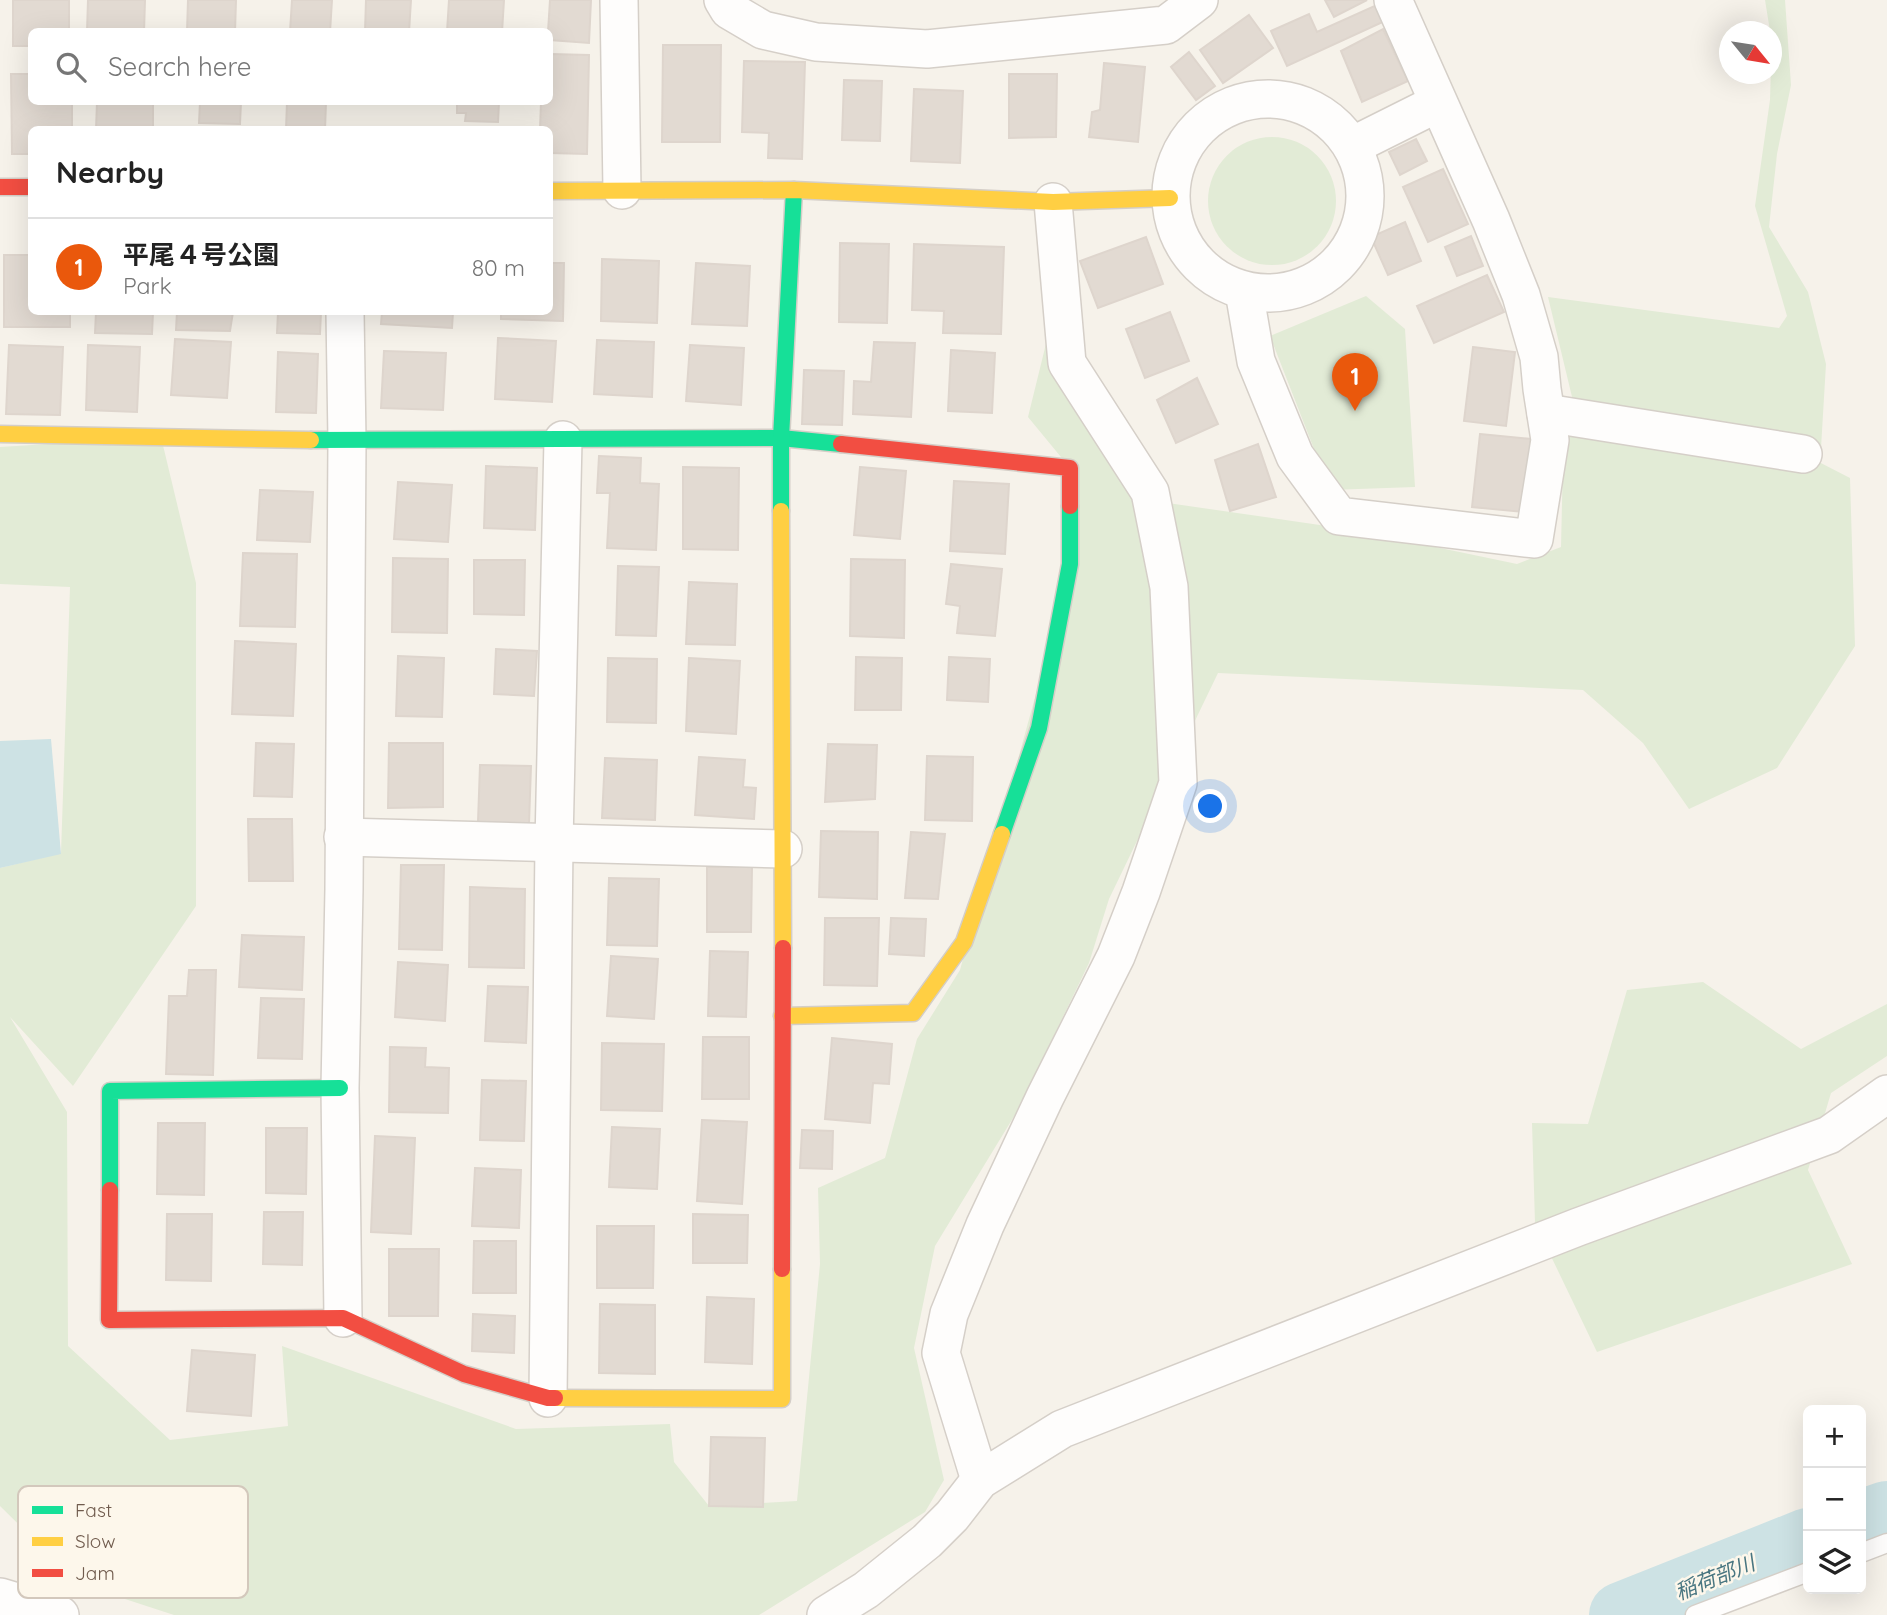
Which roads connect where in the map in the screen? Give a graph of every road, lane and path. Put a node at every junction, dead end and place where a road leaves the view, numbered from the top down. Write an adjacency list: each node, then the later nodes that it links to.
1 (619, 0): 9 (street)
2 (723, 0): 3 (street)
3 (1199, 0)
4 (1393, 0): 5 (street)
5 (1438, 103): 6 (street); 16 (street)
6 (1352, 146): 12 (street); 14 (street)
7 (0, 187): 8 (street)
8 (28, 187)
9 (622, 190): 10 (street); 11 (street)
10 (794, 190): 13 (street); 18 (street)
11 (553, 191)
12 (1170, 198): 13 (street); 14 (street)
13 (1053, 202): 30 (street)
14 (1244, 291): 16 (street)
15 (345, 315): 20 (street)
16 (1546, 413): 21 (street)
17 (0, 434): 20 (street)
18 (781, 438): 19 (street); 24 (street); 25 (street)
19 (563, 440): 20 (street); 23 (street)
20 (347, 441): 22 (street)
21 (1803, 454)
22 (343, 837): 23 (street); 26 (street)
23 (554, 843): 24 (street); 29 (street)
24 (783, 849): 25 (street)
25 (782, 1016): 29 (street)
26 (340, 1088): 28 (street); 28 (street)
27 (1887, 1094): 30 (street)
28 (343, 1318): 29 (street)
29 (548, 1398)
30 (980, 1480): 35 (street)
31 (1887, 1543): 32 (lane)
32 (1866, 1551)
33 (1803, 1575): 38 (lane)
34 (0, 1597): 36 (street)
35 (868, 1603): 37 (street)
36 (60, 1615)
37 (826, 1615)
38 (1695, 1615)

